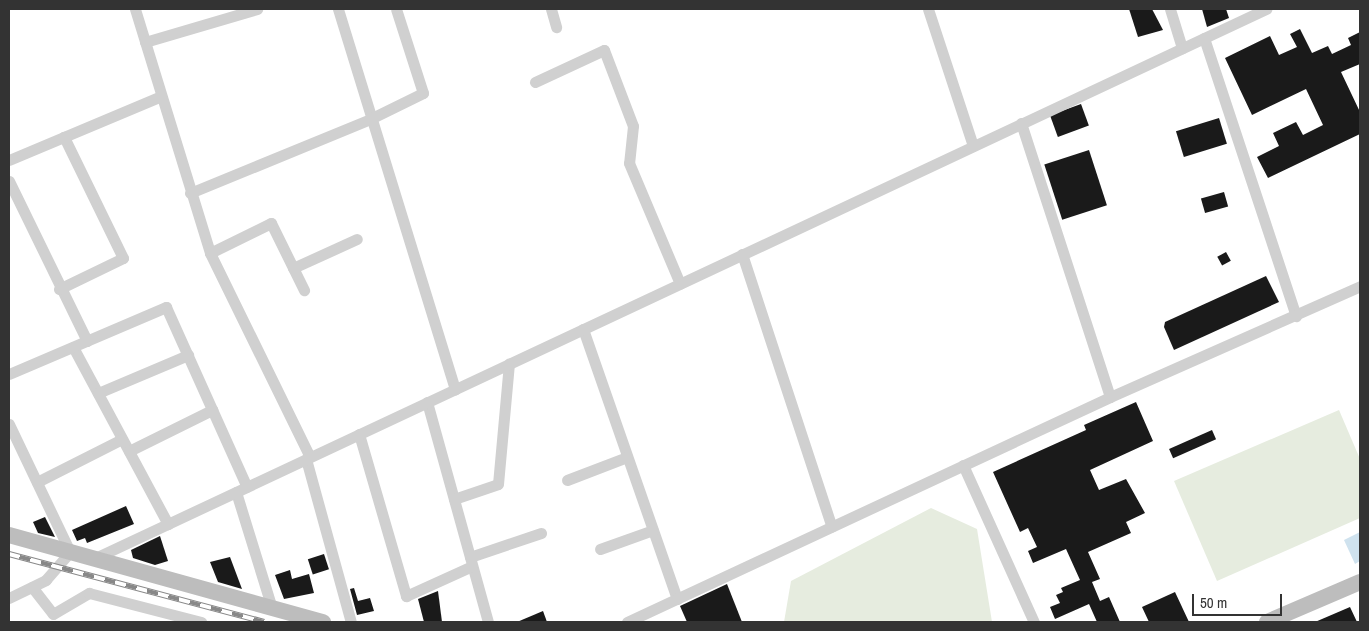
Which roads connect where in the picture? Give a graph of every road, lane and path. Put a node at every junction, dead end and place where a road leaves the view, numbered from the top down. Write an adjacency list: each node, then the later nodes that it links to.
1 (135, 9): 11 (street)
2 (258, 9): 11 (street)
3 (338, 9): 15 (street)
4 (396, 9): 15 (street)
5 (551, 9): 9 (street)
6 (928, 9): 18 (street)
7 (1170, 9): 12 (street)
8 (1266, 9): 10 (street)
9 (556, 27)
10 (1204, 38): 12 (street); 30 (street)
11 (145, 42): 14 (street)
12 (1182, 48): 16 (street)
13 (534, 82): 26 (street)
14 (161, 96): 17 (street); 21 (street)
15 (370, 119): 21 (street); 37 (street)
16 (1021, 123): 18 (street); 39 (street)
17 (64, 137): 19 (street); 28 (street)
18 (972, 146): 24 (street)
19 (9, 160)
20 (9, 181): 28 (street)
21 (190, 193): 23 (street)
22 (357, 239): 25 (street)
23 (210, 253): 25 (street); 47 (street)
24 (742, 254): 26 (street); 54 (street)
25 (293, 268): 29 (street)
26 (680, 284): 31 (street)
27 (1360, 286): 30 (street)
28 (59, 289): 32 (street)
29 (304, 290)
30 (1296, 316): 39 (street)
31 (583, 329): 35 (street); 46 (street)
32 (87, 341): 33 (street); 34 (street)
33 (74, 347): 36 (street); 38 (street)
34 (188, 355): 38 (street); 41 (street)
35 (510, 364): 37 (street); 52 (street)
36 (9, 374)
37 (455, 389): 40 (street)
38 (98, 393): 44 (street)
39 (1110, 397): 48 (street)
40 (427, 402): 43 (street); 52 (street)
41 (212, 410): 45 (street); 51 (street)
42 (9, 424): 50 (street)
43 (359, 434): 47 (street); 61 (street)
44 (122, 438): 45 (street); 50 (street)
45 (129, 451): 53 (street)
46 (627, 457): 49 (street); 55 (street)
47 (308, 458): 51 (street); 70 (street)
48 (964, 465): 54 (street); 73 (street)
49 (567, 480)
50 (37, 482): 59 (street)
51 (242, 489): 53 (street); 66 (street)
52 (454, 499): 61 (street)
53 (168, 524): 60 (street)
54 (832, 526): 65 (street)
55 (653, 530): 58 (street); 65 (street)
56 (541, 533): 61 (street)
57 (9, 535): 59 (street)
58 (600, 549)
59 (70, 552): 60 (street); 63 (street)
60 (94, 559): 66 (street)
61 (471, 562): 71 (street)
62 (1360, 582): 74 (street)
63 (32, 587): 64 (street); 67 (street)
64 (9, 598)
65 (677, 599): 72 (street)
66 (272, 608): 69 (street)
67 (169, 618): 68 (street)
68 (201, 622)
69 (323, 622)
70 (351, 622)
71 (488, 622)
72 (627, 622)
73 (1034, 622)
74 (1267, 622)

